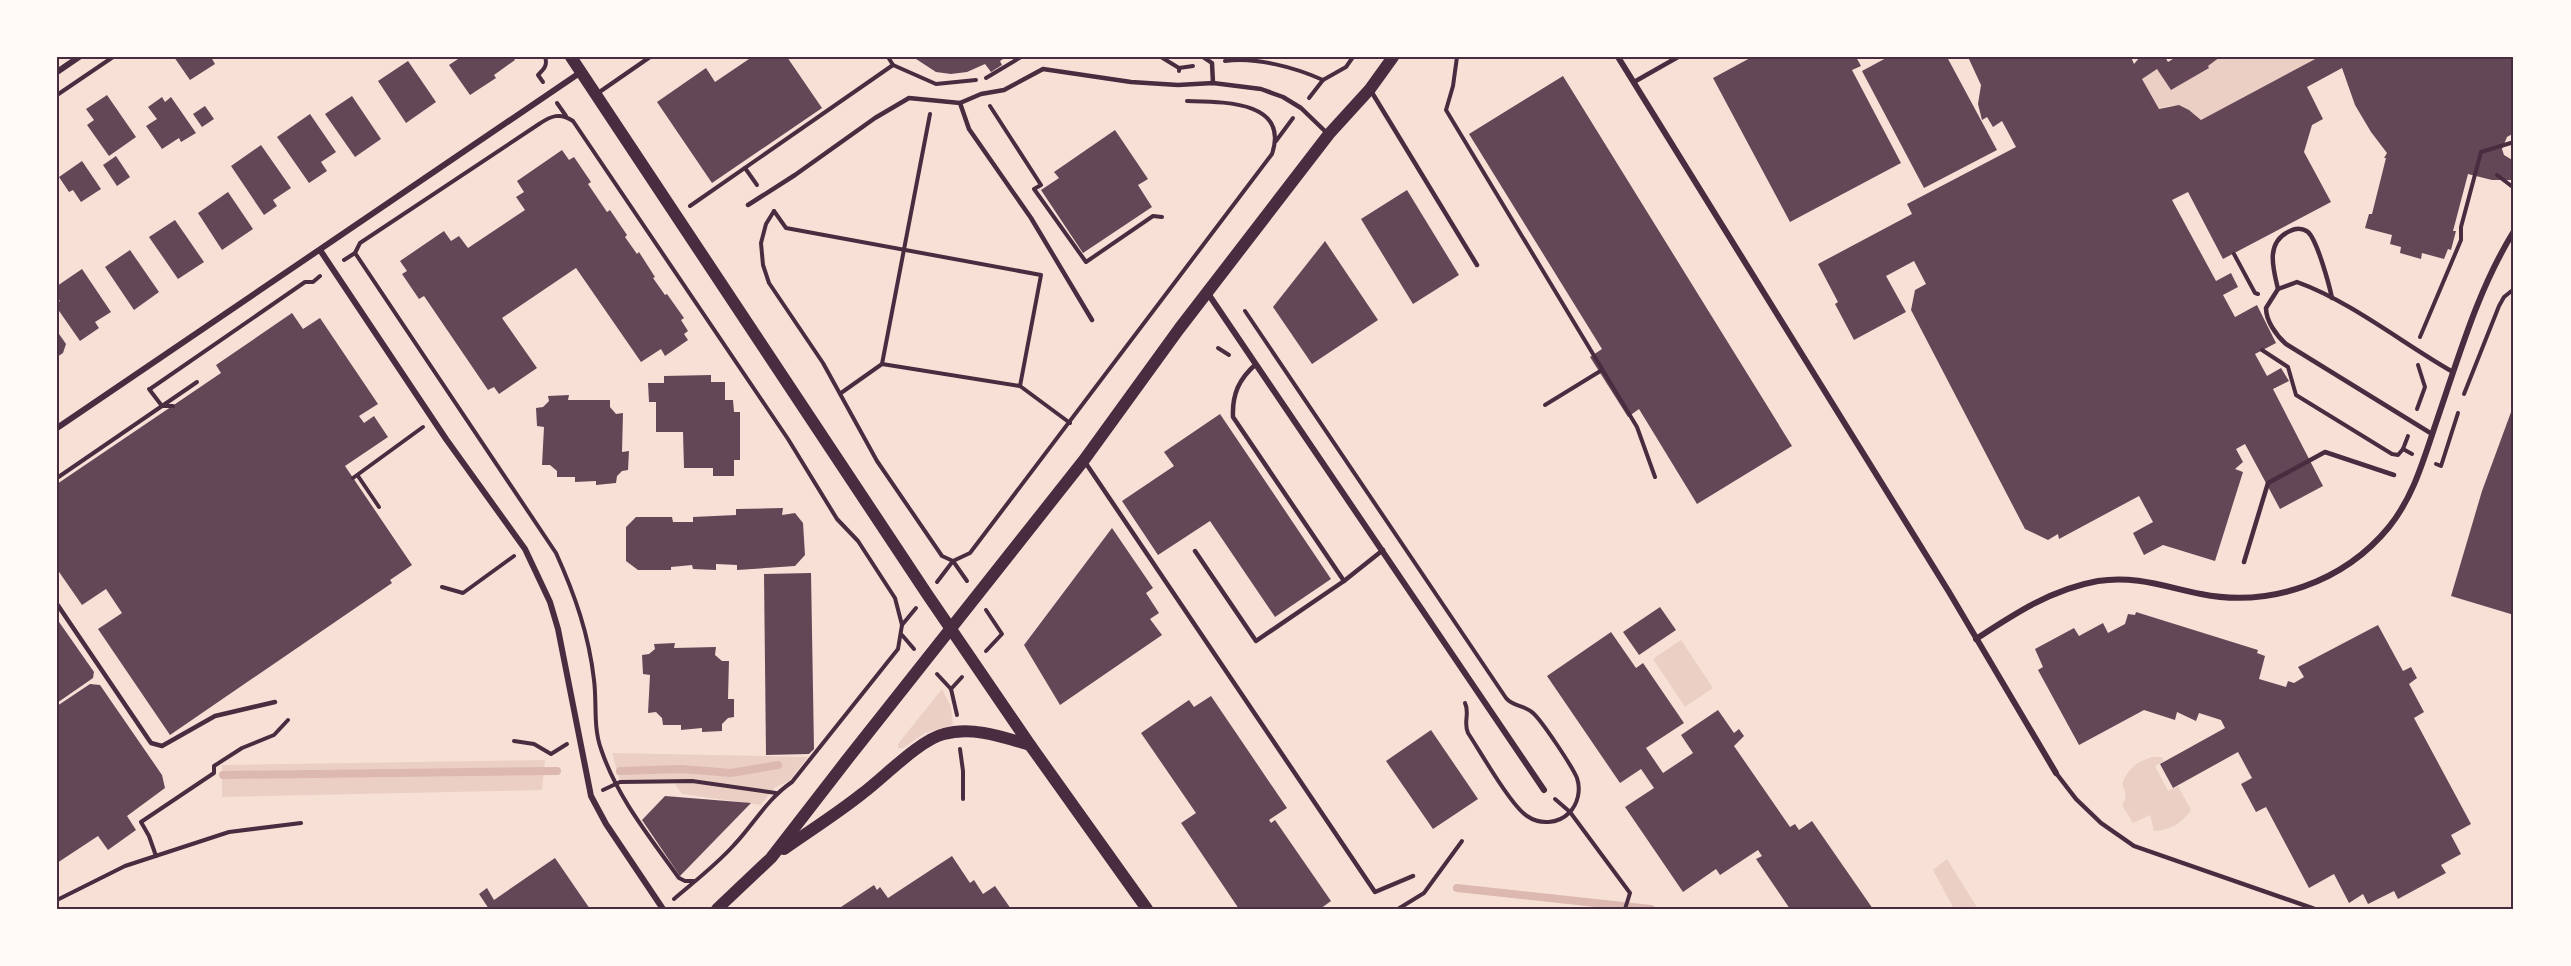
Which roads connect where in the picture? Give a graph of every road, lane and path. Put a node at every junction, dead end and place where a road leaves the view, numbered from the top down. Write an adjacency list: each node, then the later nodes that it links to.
1 (79, 57): 16 (street)
2 (113, 57): 25 (path)
3 (571, 57): 17 (main road)
4 (650, 57): 23 (lane)
5 (888, 57): 14 (path)
6 (1021, 57): 18 (path)
7 (1203, 57): 13 (lane)
8 (1353, 57): 13 (path)
9 (1393, 57): 22 (main road)
10 (1457, 57): 55 (path)
11 (1618, 57): 19 (street)
12 (1678, 57): 19 (lane)
13 (1212, 63): 15 (path); 20 (lane)
14 (893, 65): 21 (path); 31 (path)
15 (1179, 69)
16 (57, 72)
17 (581, 72): 23 (main road); 41 (street)
18 (984, 79): 21 (path); 24 (path)
19 (1634, 82): 87 (street)
20 (1213, 83): 24 (lane); 29 (lane)
21 (936, 84): 26 (path)
22 (1370, 89): 29 (main road); 43 (lane)
23 (595, 94): 37 (main road)
24 (981, 94): 28 (lane); 38 (path)
25 (57, 95)
26 (933, 100): 28 (lane); 34 (lane); 40 (path)
27 (1179, 100): 68 (path)
28 (960, 103): 50 (lane)
29 (1329, 134): 47 (main road)
30 (2514, 142): 52 (path)
31 (745, 168): 34 (path); 37 (path)
32 (2497, 175): 33 (path)
33 (2514, 188)
34 (764, 195): 35 (lane); 36 (path)
35 (748, 204)
36 (774, 211): 40 (path); 60 (path)
37 (676, 216): 86 (main road)
38 (1161, 217)
39 (2514, 231): 56 (street)
40 (905, 249): 53 (path); 58 (path)
41 (320, 250): 44 (street); 70 (street)
42 (2234, 254): 49 (path)
43 (1477, 265)
44 (333, 267): 59 (path); 67 (street); 95 (path)
45 (2278, 289): 48 (lane); 48 (lane); 49 (lane)
46 (2514, 289): 62 (path)
47 (1207, 292): 54 (street); 74 (main road)
48 (2332, 298): 52 (lane)
49 (2270, 301): 69 (lane)
50 (1092, 320)
51 (2262, 350): 72 (path)
52 (2417, 352): 56 (lane); 69 (path)
53 (882, 364): 58 (path); 60 (path)
54 (1256, 364): 81 (street); 83 (lane)
55 (1602, 370): 63 (path); 76 (path)
56 (2453, 372): 71 (street)
57 (196, 382): 64 (path)
58 (1020, 386): 68 (path)
59 (150, 389)
60 (841, 393): 68 (path)
61 (158, 400): 64 (path)
62 (2461, 402)
63 (1545, 405)
64 (162, 406): 65 (path); 77 (path)
65 (173, 406)
66 (2458, 412): 73 (path)
67 (432, 418): 78 (path); 79 (street)
68 (1070, 423)
69 (2412, 423): 71 (lane); 72 (path)
70 (57, 428)
71 (2432, 434): 73 (street)
72 (2403, 449): 73 (path)
73 (2424, 459): 87 (street)
74 (1084, 460): 86 (main road); 102 (lane)
75 (2394, 475): 82 (lane)
76 (1655, 477)
77 (57, 478)
78 (379, 507)
79 (525, 549): 84 (path); 90 (street)
80 (1195, 550): 83 (lane)
81 (1383, 550): 83 (lane); 94 (street)
82 (2244, 562)
83 (1344, 581)
84 (442, 587)
85 (57, 604): 88 (lane)
86 (951, 629): 92 (main road); 101 (main road)
87 (1976, 639): 93 (street)
88 (275, 702)
89 (288, 720): 100 (path)
90 (578, 738): 91 (path); 96 (street)
91 (514, 741)
92 (1030, 745): 101 (main road); 106 (main road)
93 (2056, 772): 109 (lane)
94 (1544, 790)
95 (776, 793): 96 (path); 104 (path)
96 (591, 796): 104 (street)
97 (1570, 812): 108 (path)
98 (301, 823): 100 (path)
99 (1462, 841): 107 (path)
100 (156, 856): 103 (path)
101 (771, 858): 105 (main road)
102 (1413, 876)
103 (57, 900)
104 (663, 909)
105 (717, 909)
106 (1147, 909)
107 (1398, 909)
108 (1625, 909)
109 (2315, 909)

